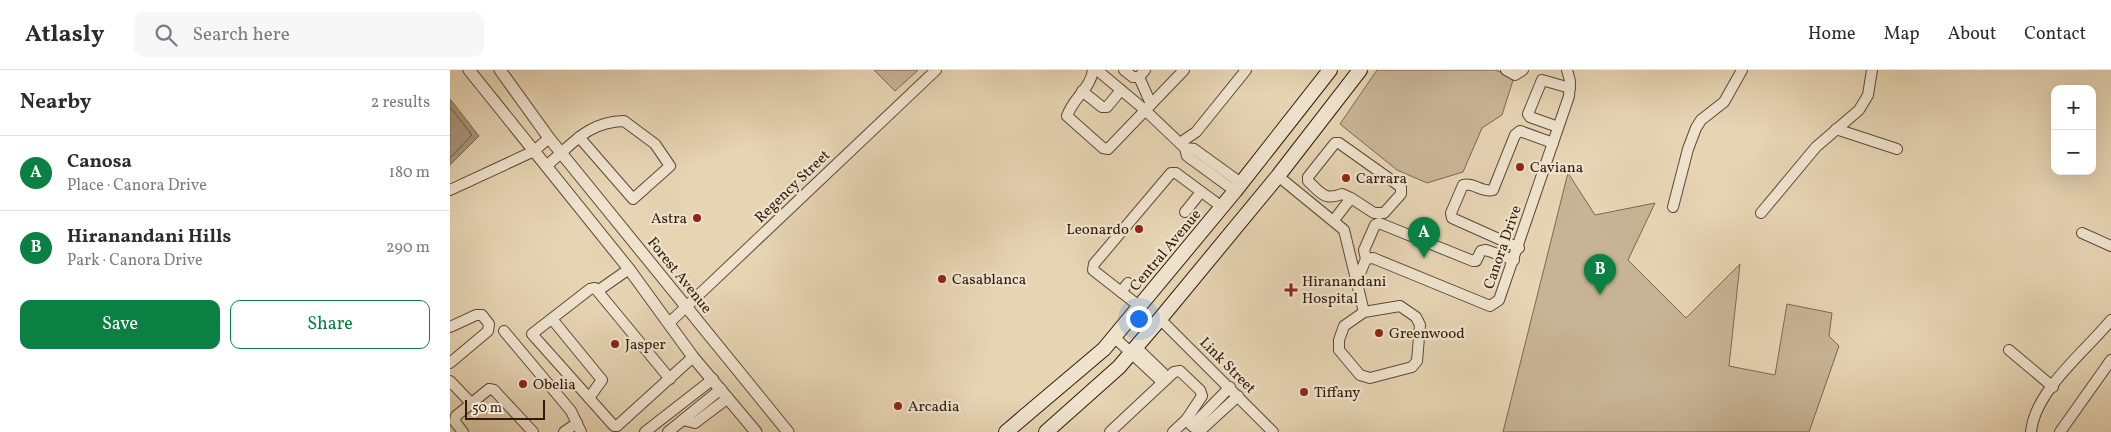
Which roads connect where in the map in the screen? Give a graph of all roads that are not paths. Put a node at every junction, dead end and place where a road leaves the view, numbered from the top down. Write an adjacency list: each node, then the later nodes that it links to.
1 (469, 70): 28 (street)
2 (500, 70): 24 (street, Forest Avenue)
3 (936, 70): 54 (street, Regency Street)
4 (1093, 70): 19 (street)
5 (1097, 70): 18 (street)
6 (1124, 70): 16 (street)
7 (1184, 70): 20 (street)
8 (1246, 70): 26 (street)
9 (1330, 70): 32 (main road, Central Avenue)
10 (1360, 70): 31 (main road)
11 (1506, 70): 12 (street)
12 (1523, 70)
13 (1567, 70): 17 (street, Canora Drive)
14 (1742, 70): 37 (street)
15 (1872, 70): 22 (street)
16 (1142, 73): 20 (street)
17 (1570, 88): 21 (street, Canora Drive); 21 (street)
18 (1121, 90): 19 (street); 20 (street)
19 (1082, 92): 20 (street)
20 (1148, 107): 26 (street)
21 (1558, 127): 25 (street, Canora Drive)
22 (1836, 129): 27 (street); 39 (street)
23 (579, 137): 23 (street); 29 (street)
24 (549, 138): 28 (street); 29 (street, Forest Avenue)
25 (1553, 142): 45 (street, Canora Drive); 45 (street)
26 (1182, 145): 32 (street)
27 (1897, 149)
28 (534, 151): 30 (street); 33 (street)
29 (562, 153): 30 (street); 41 (street, Forest Avenue)
30 (546, 166): 42 (street)
31 (1278, 176): 40 (street); 56 (main road)
32 (1238, 187): 36 (main road, Central Avenue)
33 (450, 190)
34 (1201, 192): 36 (street); 38 (street); 52 (street)
35 (1351, 198): 35 (street); 40 (street)
36 (1222, 207): 53 (main road, Central Avenue)
37 (1673, 207)
38 (1185, 212)
39 (1761, 213)
40 (1334, 220): 49 (street)
41 (617, 221): 42 (street); 54 (street, Forest Avenue)
42 (600, 233): 48 (street)
43 (2082, 233): 44 (street)
44 (2111, 246)
45 (1519, 248): 47 (street, Canora Drive)
46 (1366, 259): 47 (street, Canora Drive); 47 (street); 49 (street)
47 (1514, 260)
48 (629, 269): 51 (street); 59 (street)
49 (1356, 282): 55 (street)
50 (1128, 283): 52 (street)
51 (599, 290): 57 (street); 69 (street)
52 (1121, 292): 53 (street)
53 (1139, 306): 62 (main road, Central Avenue)
54 (687, 308): 59 (street, Regency Street); 86 (street, Forest Avenue)
55 (1364, 312): 55 (street)
56 (1160, 319): 63 (main road); 72 (street, Link Street)
57 (552, 320): 76 (street); 76 (street)
58 (2111, 320): 73 (street)
59 (669, 323): 65 (street)
60 (450, 327): 67 (street)
61 (504, 331): 79 (street)
62 (1114, 337): 63 (street); 87 (main road, Central Avenue)
63 (1133, 350): 68 (street); 88 (main road)
64 (2009, 350): 73 (street)
65 (693, 357): 69 (street); 70 (street)
66 (2111, 360): 93 (street)
67 (450, 363)
68 (1160, 375)
69 (670, 379): 76 (street)
70 (713, 379): 74 (street); 83 (street)
71 (450, 381): 77 (street)
72 (1230, 387): 75 (street, Link Street); 78 (street)
73 (2053, 388): 92 (street)
74 (725, 393): 84 (street); 85 (street)
75 (1238, 396): 78 (street); 91 (street, Link Street)
76 (589, 398)
77 (471, 403): 80 (street); 81 (street)
78 (1189, 423): 89 (street); 90 (street)
79 (579, 427): 82 (street)
80 (463, 432)
81 (533, 432)
82 (564, 432)
83 (645, 432)
84 (668, 432)
85 (756, 432)
86 (788, 432)
87 (1006, 432)
88 (1046, 432)
89 (1110, 432)
90 (1173, 432)
91 (1273, 432)
92 (2032, 432)
93 (2060, 432)

